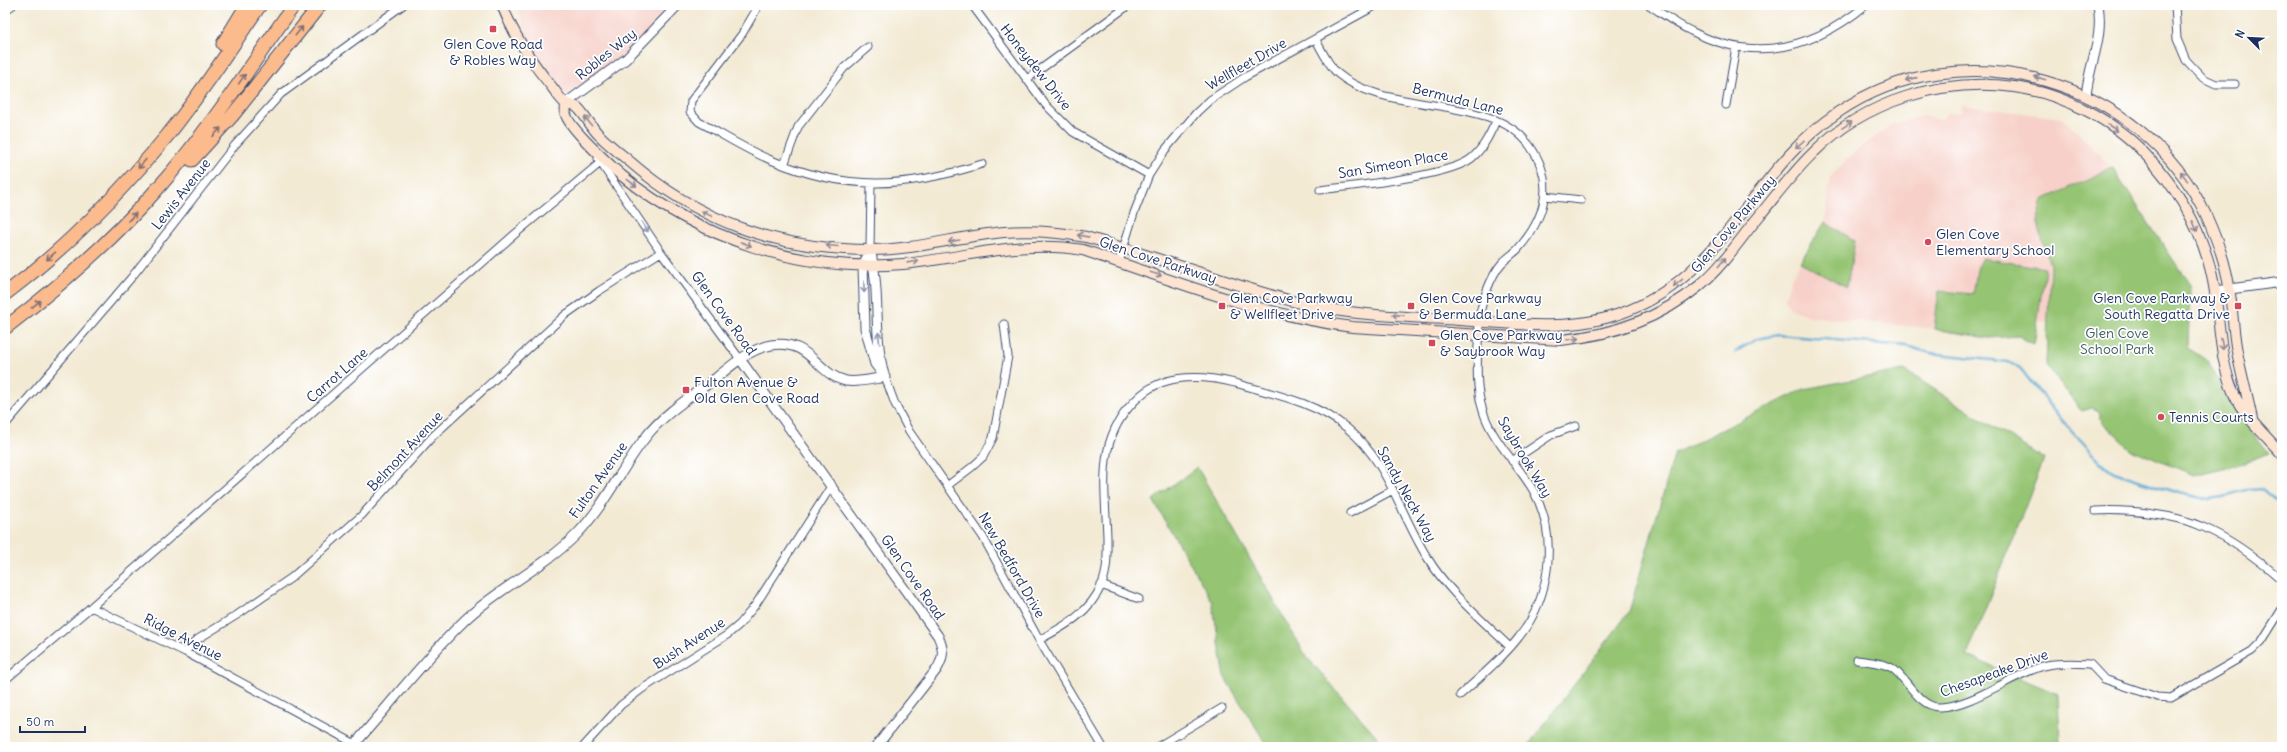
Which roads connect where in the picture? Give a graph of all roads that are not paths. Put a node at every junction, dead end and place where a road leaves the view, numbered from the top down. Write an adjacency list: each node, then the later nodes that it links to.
1 (13, 5): 18 (street)
2 (247, 5): 28 (highway)
3 (260, 5): 28 (highway)
4 (294, 5): 36 (highway, one-way to 4)
5 (320, 5): 36 (highway, one-way to 5)
6 (403, 5): 57 (street, Lewis Avenue)
7 (502, 5): 25 (main road, Glen Cove Road)
8 (678, 5): 25 (street, Robles Way)
9 (759, 5): 33 (street)
10 (972, 5): 22 (street, Honeydew Drive)
11 (1377, 5): 19 (street, Wellfleet Drive)
12 (1650, 5): 17 (street)
13 (1866, 5): 21 (street)
14 (2098, 5): 24 (street)
15 (2175, 5): 23 (street)
16 (1126, 6): 22 (street)
17 (1660, 8): 21 (street)
18 (5, 11)
19 (1316, 40): 27 (street, Bermuda Lane); 34 (street, Wellfleet Drive)
20 (868, 47): 33 (street)
21 (1736, 47): 26 (street)
22 (1027, 79): 34 (street, Honeydew Drive)
23 (2235, 84)
24 (2081, 93): 47 (main road, Glen Cove Parkway, one-way to 24); 50 (main road, Glen Cove Parkway, one-way to 50)
25 (566, 103): 29 (main road, Glen Cove Road, one-way to 25); 30 (main road, Glen Cove Road)
26 (1726, 105)
27 (1496, 120): 37 (street, San Simeon Place); 38 (street, Bermuda Lane)
28 (168, 135): 49 (highway, one-way to 49)
29 (599, 135): 41 (main road, Glen Cove Parkway, one-way to 29)
30 (583, 137): 31 (street, Glen Cove Road); 45 (main road, Glen Cove Parkway, one-way to 45)
31 (600, 163): 42 (street, Glen Cove Road, one-way to 42); 69 (street, Carrot Lane)
32 (982, 164): 35 (street)
33 (784, 165): 35 (street)
34 (1149, 175): 40 (street, Wellfleet Drive)
35 (871, 184): 41 (street, New Bedford Drive)
36 (159, 188): 52 (highway, one-way to 36)
37 (1320, 190)
38 (1545, 196): 39 (street); 50 (street, Bermuda Lane)
39 (1581, 200)
40 (1123, 248): 41 (main road, Glen Cove Parkway, one-way to 41); 43 (street, Wellfleet Drive); 50 (main road, Glen Cove Parkway, one-way to 40)
41 (870, 250): 44 (street, New Bedford Drive); 45 (street, New Bedford Drive)
42 (661, 252): 54 (street, Glen Cove Road); 73 (street, Belmont Avenue)
43 (1119, 262): 44 (main road, Glen Cove Parkway, one-way to 43); 53 (main road, Glen Cove Parkway, one-way to 53)
44 (874, 265): 45 (main road, Glen Cove Parkway); 55 (street, New Bedford Drive, one-way to 44)
45 (863, 266): 55 (street, New Bedford Drive, one-way to 55)
46 (2282, 282): 47 (street)
47 (2229, 289): 48 (street); 56 (main road, Glen Cove Parkway)
48 (2215, 291): 53 (main road, Glen Cove Parkway, one-way to 48); 56 (main road, Glen Cove Parkway, one-way to 56)
49 (5, 294)
50 (1478, 321): 53 (street, Saybrook Way)
51 (1004, 324): 62 (street)
52 (5, 328)
53 (1479, 335): 60 (street, Saybrook Way)
54 (740, 359): 55 (street, Fulton Avenue); 61 (street, Glen Cove Road); 78 (street, Fulton Avenue)
55 (885, 377): 62 (street, New Bedford Drive)
56 (2252, 419): 59 (main road, Glen Cove Parkway)
57 (5, 425)
58 (1576, 426): 60 (street)
59 (2282, 454)
60 (1512, 461): 72 (street, Saybrook Way)
61 (832, 485): 79 (street, Bush Avenue); 80 (street, Glen Cove Road)
62 (947, 486): 71 (street, New Bedford Drive)
63 (1393, 490): 65 (street); 67 (street, Sandy Neck Way); 72 (street, Sandy Neck Way)
64 (2095, 511): 66 (street)
65 (1350, 513)
66 (2282, 580)
67 (1101, 584): 68 (street); 71 (street, Sandy Neck Way)
68 (1139, 599)
69 (91, 607): 73 (street, Ridge Avenue); 75 (street)
70 (2282, 609): 74 (street, Chesapeake Drive)
71 (1039, 640): 81 (street, New Bedford Drive)
72 (1510, 647): 76 (street, Saybrook Way)
73 (185, 652): 78 (street, Ridge Avenue)
74 (1857, 660)
75 (5, 680)
76 (1460, 695)
77 (1222, 708): 82 (street)
78 (356, 746)
79 (582, 747)
80 (876, 747)
81 (1104, 747)
82 (1157, 747)

